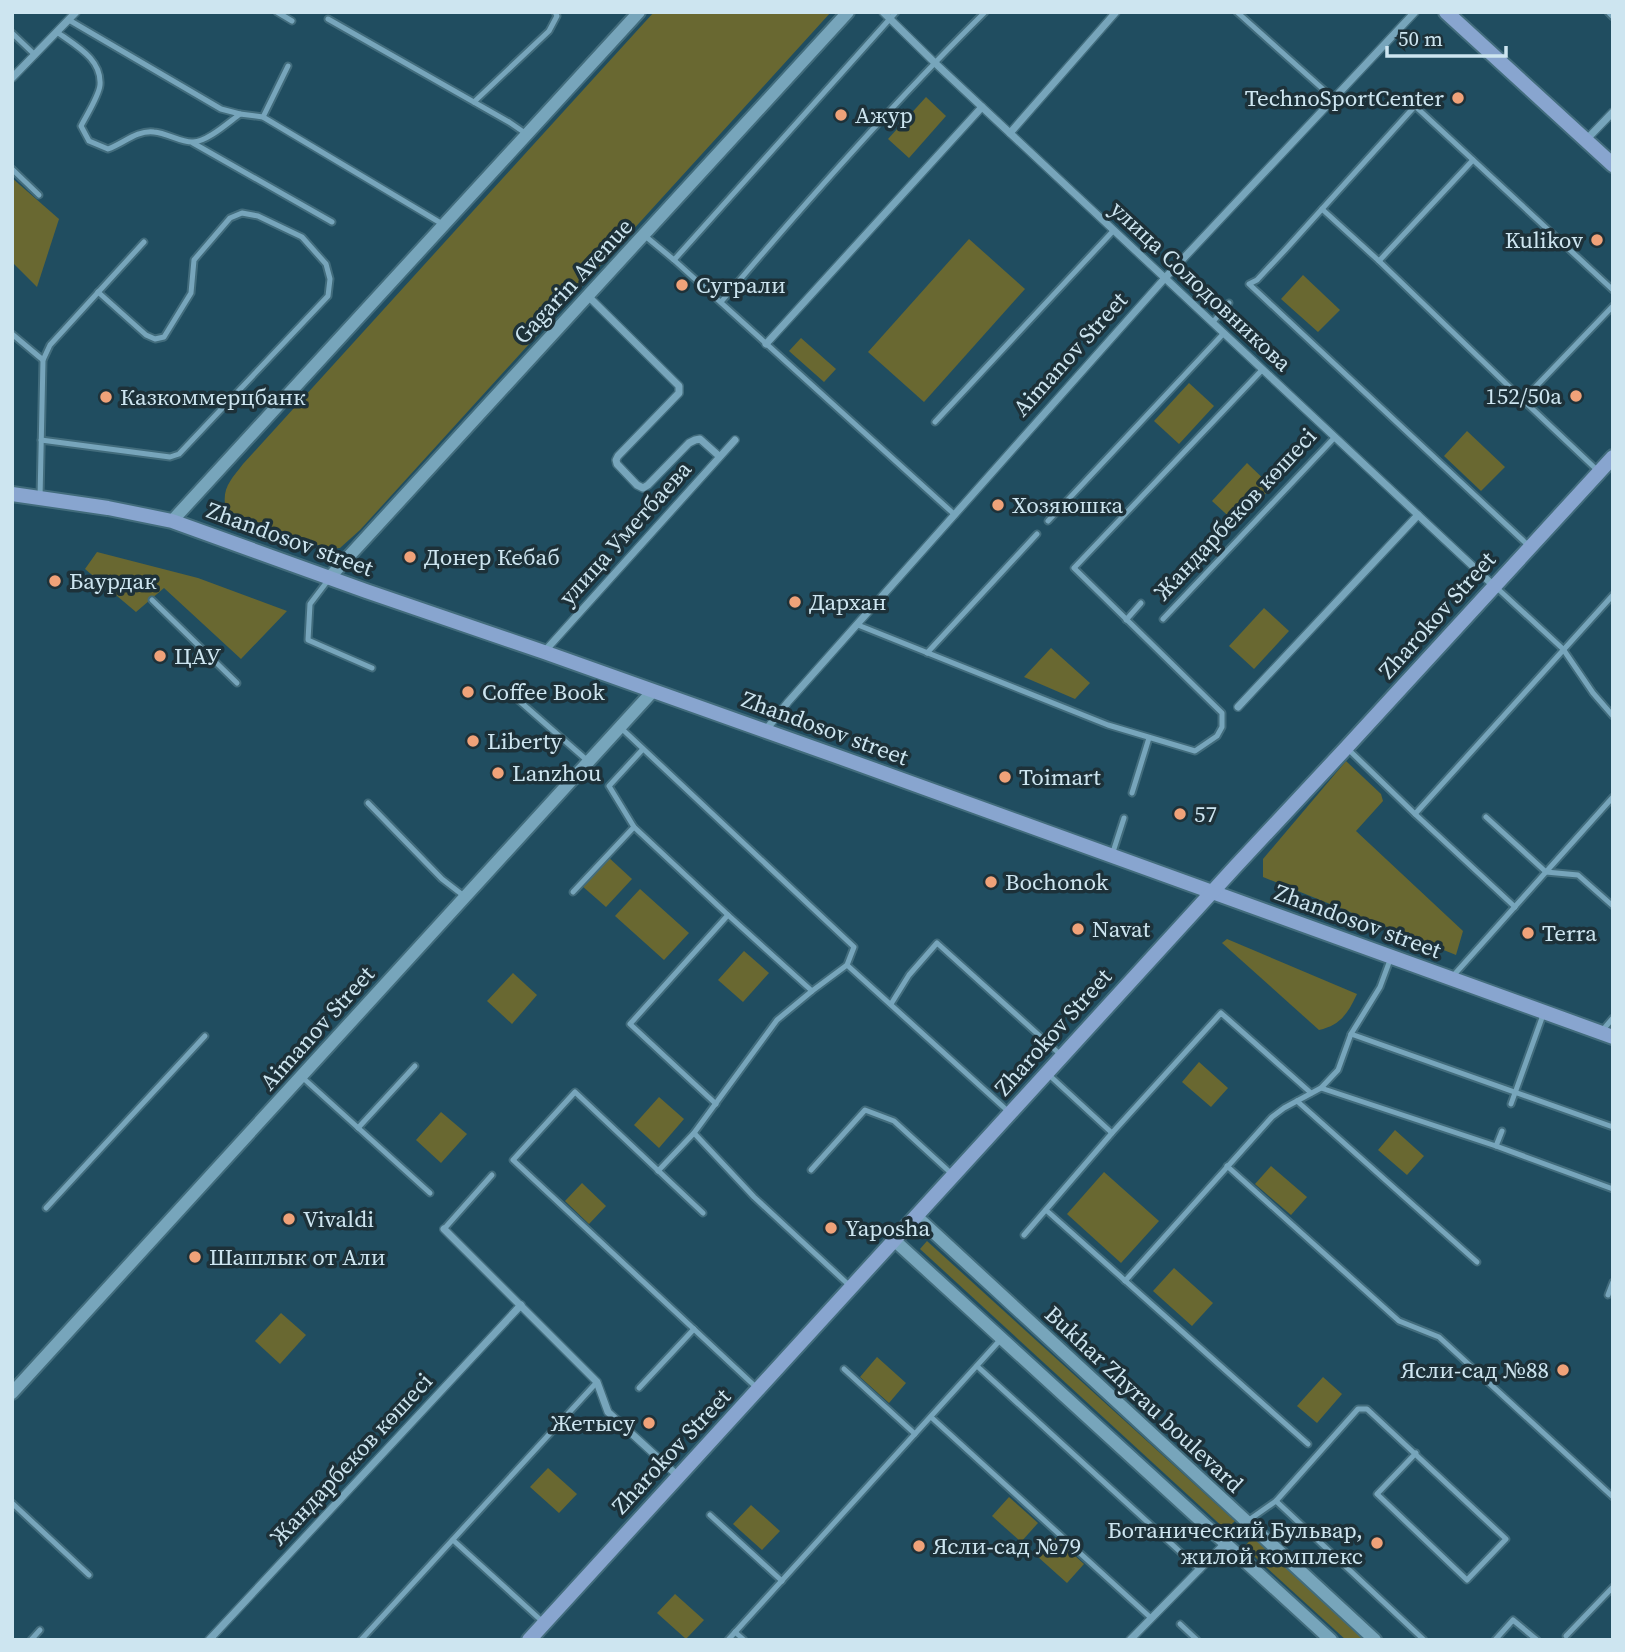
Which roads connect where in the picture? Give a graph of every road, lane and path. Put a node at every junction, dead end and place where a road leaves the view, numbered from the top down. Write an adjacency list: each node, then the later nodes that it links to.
1 (76, 12): 16 (street)
2 (277, 12): 17 (lane)
3 (555, 12): 25 (lane)
4 (639, 12): 31 (street)
5 (848, 12): 42 (street, Gagarin Avenue)
6 (883, 12): 13 (street, улица Солодовникова)
7 (985, 12): 21 (lane)
8 (1116, 12): 30 (street)
9 (1237, 12): 24 (lane)
10 (1415, 12): 24 (street, Aimanov Street)
11 (1446, 12): 32 (main road)
12 (1608, 12): 14 (lane)
13 (893, 15): 21 (street, улица Солодовникова); 44 (lane)
14 (1613, 17)
15 (328, 19): 25 (lane)
16 (69, 20): 18 (street); 28 (lane)
17 (292, 21)
18 (57, 32): 20 (street); 33 (lane)
19 (12, 33): 20 (lane)
20 (35, 55): 23 (street)
21 (934, 62): 26 (street, улица Солодовникова); 50 (lane)
22 (288, 66): 29 (lane)
23 (12, 78)
24 (1334, 99): 46 (street, Aimanov Street)
25 (474, 102): 31 (lane)
26 (982, 107): 30 (street, улица Солодовникова); 56 (street)
27 (1613, 113): 32 (street)
28 (240, 114): 29 (lane); 33 (lane)
29 (263, 117): 40 (lane)
30 (1010, 133): 41 (street, улица Солодовникова)
31 (527, 135): 40 (street)
32 (1586, 141): 35 (main road)
33 (193, 143): 39 (lane)
34 (1473, 160): 38 (lane); 45 (lane); 47 (lane)
35 (1613, 165)
36 (12, 169): 37 (lane)
37 (39, 195)
38 (1322, 209): 45 (lane); 74 (lane)
39 (332, 222)
40 (445, 226): 71 (street)
41 (1114, 230): 46 (street, улица Солодовникова); 60 (lane)
42 (644, 235): 44 (lane); 49 (street, Gagarin Avenue)
43 (144, 242): 48 (lane)
44 (674, 260): 50 (lane)
45 (1379, 261): 59 (lane)
46 (1165, 278): 53 (street, улица Солодовникова); 70 (street, Aimanov Street)
47 (1613, 290)
48 (98, 292): 57 (lane); 62 (lane)
49 (588, 296): 64 (street); 75 (street, Gagarin Avenue)
50 (721, 303): 56 (lane)
51 (1229, 303): 53 (lane)
52 (1613, 306): 59 (lane)
53 (1213, 322): 54 (street, улица Солодовникова)
54 (1224, 332): 58 (street, улица Солодовникова); 72 (lane)
55 (12, 334): 57 (lane)
56 (766, 344): 70 (lane)
57 (43, 359): 62 (lane)
58 (1262, 370): 61 (street, улица Солодовникова); 81 (lane)
59 (1523, 401): 66 (lane)
60 (934, 422)
61 (1335, 437): 69 (street, улица Солодовникова); 80 (lane, Жандарбеков көшесі)
62 (41, 440): 68 (lane)
63 (734, 440): 64 (street, улица Уметбаева)
64 (719, 456): 84 (street, улица Уметбаева)
65 (1613, 457): 66 (main road, Zharokov Street)
66 (1599, 472): 74 (main road, Zharokov Street)
67 (12, 494): 68 (main road, Zhandosov street)
68 (40, 498): 71 (main road, Zhandosov street)
69 (1418, 514): 76 (street, улица Солодовникова); 90 (street)
70 (955, 515): 82 (street, Aimanov Street)
71 (172, 521): 75 (main road, Zhandosov street)
72 (1048, 521)
73 (1037, 534): 85 (lane)
74 (1530, 547): 76 (main road, Zharokov Street)
75 (329, 578): 84 (main road, Zhandosov street); 86 (lane)
76 (1494, 586): 83 (lane); 95 (main road, Zharokov Street)
77 (1613, 594): 83 (lane)
78 (152, 600): 87 (lane)
79 (1141, 603): 81 (lane)
80 (1163, 619)
81 (1126, 620): 94 (lane)
82 (858, 625): 85 (lane); 93 (street, Aimanov Street)
83 (1563, 649): 91 (lane); 101 (lane)
84 (544, 652): 88 (main road, Zhandosov street)
85 (927, 653): 94 (lane)
86 (372, 668)
87 (237, 683)
88 (653, 691): 92 (street, Aimanov Street); 93 (main road, Zhandosov street)
89 (509, 692): 97 (lane)
90 (1238, 707)
91 (1613, 716)
92 (620, 727): 96 (lane); 97 (street, Aimanov Street)
93 (765, 731): 105 (main road, Zhandosov street)
94 (1149, 738): 98 (lane)
95 (1346, 748): 101 (lane); 108 (main road, Zharokov Street)
96 (643, 749): 104 (lane); 114 (lane)
97 (589, 762): 109 (street, Aimanov Street)
98 (1132, 793)
99 (1613, 797): 106 (lane)
100 (368, 803): 109 (lane)
101 (1415, 814): 111 (lane)
102 (1486, 817): 106 (lane)
103 (1124, 818): 105 (lane)
104 (634, 827): 107 (lane); 112 (lane)
105 (1112, 855): 108 (main road, Zhandosov street)
106 (1546, 872): 110 (lane); 111 (lane)
107 (573, 892)
108 (1212, 892): 113 (main road, Zhandosov street); 123 (main road, Zharokov Street)
109 (465, 897): 126 (street, Aimanov Street)
110 (1613, 906)
111 (1515, 907): 115 (lane)
112 (728, 915): 116 (lane); 131 (lane)
113 (1392, 957): 115 (main road, Zhandosov street); 120 (lane)
114 (847, 965): 116 (lane); 117 (lane)
115 (1451, 978): 118 (main road, Zhandosov street)
116 (812, 991): 131 (lane)
117 (891, 1004): 123 (lane); 133 (lane)
118 (1544, 1012): 121 (main road, Zhandosov street); 128 (lane)
119 (1613, 1018): 121 (lane)
120 (1351, 1034): 127 (lane); 128 (lane)
121 (1607, 1035)
122 (205, 1036): 147 (lane)
123 (1062, 1056): 125 (main road, Zharokov Street)
124 (415, 1066): 135 (lane)
125 (1046, 1073): 133 (main road, Zharokov Street); 138 (lane)
126 (302, 1077): 135 (lane); 167 (street, Aimanov Street)
127 (1321, 1088): 129 (lane); 139 (lane)
128 (1516, 1092): 132 (lane); 134 (lane)
129 (1311, 1093): 130 (lane); 138 (lane)
130 (1297, 1101): 140 (lane); 154 (lane)
131 (716, 1104): 137 (lane)
132 (1511, 1104)
133 (1010, 1113): 144 (main road, Zharokov Street)
134 (1613, 1127)
135 (358, 1128): 146 (lane)
136 (1502, 1131): 139 (lane)
137 (694, 1133): 142 (lane); 157 (lane)
138 (1112, 1133): 148 (lane)
139 (1496, 1146): 145 (lane)
140 (1227, 1166): 155 (lane); 173 (lane)
141 (811, 1170): 144 (lane)
142 (658, 1171): 149 (lane); 160 (lane)
143 (492, 1175): 151 (lane)
144 (953, 1175): 150 (main road, Zharokov Street)
145 (1613, 1189)
146 (430, 1194)
147 (46, 1208)
148 (1046, 1210): 152 (lane); 155 (lane)
149 (703, 1213)
150 (916, 1216): 153 (main road, Zharokov Street); 177 (street, Bukhar Zhyrau boulevard)
151 (444, 1229): 159 (street)
152 (1024, 1235)
153 (894, 1240): 157 (main road, Zharokov Street); 161 (street)
154 (1477, 1262)
155 (1125, 1281): 170 (lane)
156 (1613, 1282): 158 (lane)
157 (851, 1287): 166 (main road, Zharokov Street)
158 (1608, 1296)
159 (521, 1305): 164 (street); 191 (street, Жандарбеков көшесі)
160 (694, 1329): 165 (lane); 166 (lane)
161 (1002, 1339): 162 (lane); 179 (street)
162 (977, 1366): 168 (lane); 180 (lane)
163 (844, 1369): 169 (lane)
164 (597, 1382): 172 (street); 178 (lane)
165 (639, 1388)
166 (758, 1389): 172 (main road, Zharokov Street)
167 (12, 1393)
168 (931, 1417): 169 (lane); 184 (lane)
169 (915, 1434): 182 (lane)
170 (1308, 1444)
171 (1416, 1453): 171 (lane); 174 (lane)
172 (678, 1476): 185 (main road, Zharokov Street)
173 (1613, 1497)
174 (1276, 1501): 177 (lane); 200 (lane)
175 (12, 1503): 181 (lane)
176 (710, 1515): 182 (lane)
177 (1246, 1522): 179 (street); 199 (street, Bukhar Zhyrau boulevard)
178 (453, 1540): 185 (lane); 192 (lane)
179 (1226, 1544): 180 (street); 198 (street)
180 (1200, 1570): 184 (street)
181 (89, 1575)
182 (782, 1581): 188 (lane)
183 (1613, 1587): 189 (lane)
184 (1151, 1618): 196 (street)
185 (544, 1623): 193 (main road, Zharokov Street)
186 (1180, 1625): 197 (lane)
187 (40, 1630): 190 (lane)
188 (735, 1632): 194 (lane); 195 (lane)
189 (1566, 1636)
190 (31, 1640)
191 (209, 1640)
192 (361, 1640)
193 (528, 1640)
194 (728, 1640)
195 (744, 1640)
196 (1130, 1640)
197 (1197, 1640)
198 (1331, 1640)
199 (1376, 1640)
200 (1424, 1640)
201 (1495, 1640): 202 (lane)
202 (1537, 1640)

